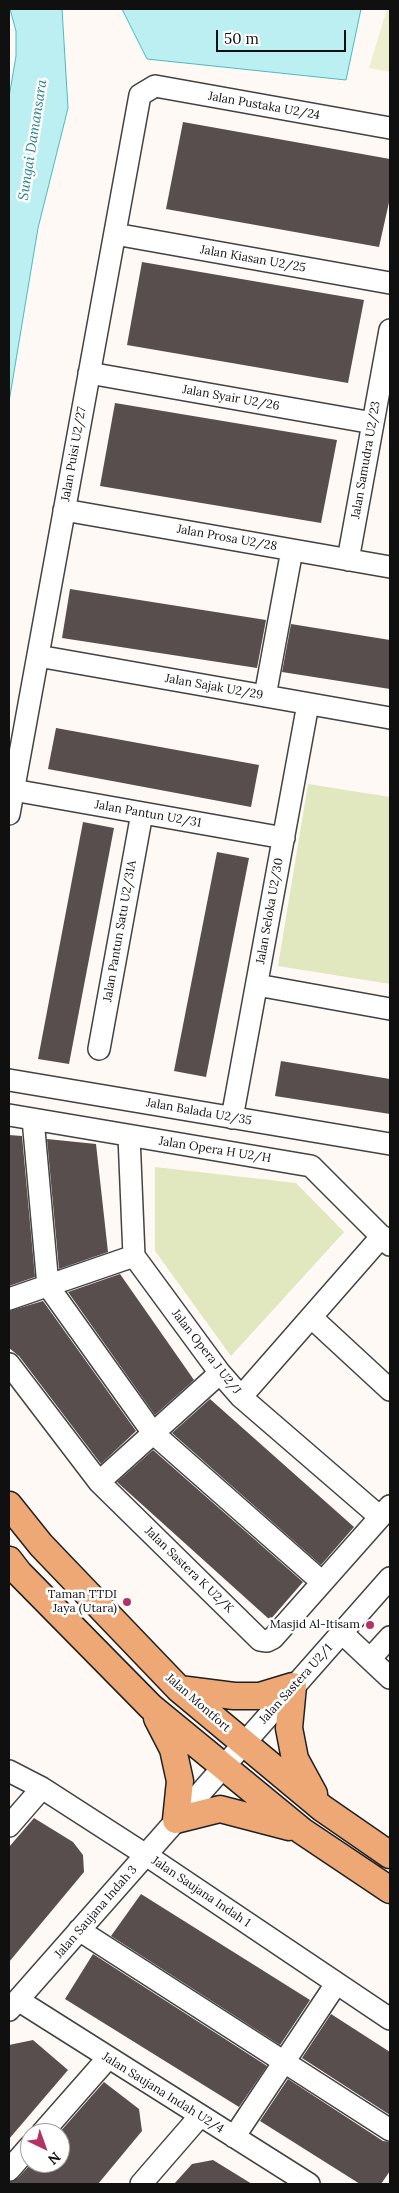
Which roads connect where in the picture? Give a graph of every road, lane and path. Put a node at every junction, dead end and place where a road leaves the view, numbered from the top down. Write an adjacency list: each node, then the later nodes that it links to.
1 (140, 95): 2 (street, Jalan Pustaka U2/24); 3 (street, Jalan Puisi U2/27)
2 (390, 128)
3 (115, 234): 4 (street, Jalan Kiasan U2/25); 6 (street, Jalan Puisi U2/27)
4 (390, 283)
5 (390, 330): 7 (street, Jalan Samudra U2/23)
6 (90, 373): 7 (street, Jalan Syair U2/26); 8 (street, Jalan Puisi U2/27)
7 (373, 423): 10 (street, Jalan Samudra U2/23)
8 (64, 510): 9 (street, Jalan Prosa U2/28); 12 (street, Jalan Puisi U2/27)
9 (292, 550): 10 (street, Jalan Prosa U2/28); 13 (street)
10 (348, 560): 11 (street, Jalan Prosa U2/28)
11 (390, 567)
12 (38, 656): 13 (street, Jalan Sajak U2/29); 16 (street, Jalan Puisi U2/27)
13 (265, 696): 14 (street, Jalan Sajak U2/29)
14 (308, 704): 15 (street, Jalan Sajak U2/29); 19 (street, Jalan Seloka U2/30)
15 (390, 718)
16 (13, 790): 17 (street, Jalan Pantun U2/31); 18 (street, Jalan Puisi U2/27)
17 (142, 813): 19 (street, Jalan Pantun U2/31); 22 (street, Jalan Pantun Satu U2/31A)
18 (9, 814)
19 (284, 838): 20 (street, Jalan Seloka U2/30)
20 (256, 986): 21 (street); 25 (street, Jalan Seloka U2/30)
21 (390, 1009)
22 (99, 1049)
23 (9, 1080): 25 (street, Jalan Balada U2/35)
24 (9, 1115): 26 (street, Jalan Opera H U2/H)
25 (232, 1118): 28 (street, Jalan Balada U2/35)
26 (34, 1119): 27 (street, Jalan Opera H U2/H); 31 (street)
27 (129, 1136): 29 (street, Jalan Opera H U2/H); 30 (street)
28 (390, 1144)
29 (386, 1240): 33 (street)
30 (134, 1256): 31 (street); 35 (street, Jalan Opera J U2/J)
31 (48, 1286): 32 (street); 38 (street)
32 (9, 1299)
33 (311, 1317): 36 (street); 37 (street)
34 (9, 1364): 39 (street, Jalan Sastera K U2/K)
35 (220, 1372): 37 (street, Jalan Opera J U2/J); 38 (street)
36 (390, 1390)
37 (242, 1396): 41 (street, Jalan Opera J U2/J)
38 (154, 1433): 39 (street); 44 (street)
39 (99, 1482): 44 (street, Jalan Sastera K U2/K)
40 (9, 1505): 50 (main road, Jalan Montfort)
41 (385, 1511): 44 (street, Jalan Sastera K U2/K)
42 (9, 1560): 51 (main road)
43 (390, 1578): 45 (street, Jalan Sastera U2/1)
44 (322, 1582)
45 (341, 1632): 47 (street); 49 (street, Jalan Sastera U2/1)
46 (390, 1637): 47 (street)
47 (370, 1659): 48 (street)
48 (390, 1678)
49 (293, 1686): 50 (main road); 52 (street, Jalan Sastera U2/1); 56 (main road)
50 (179, 1689): 52 (main road, Jalan Montfort)
51 (151, 1707): 53 (main road); 57 (main road)
52 (244, 1742): 53 (street, Jalan Sastera U2/1); 56 (main road, Jalan Montfort)
53 (222, 1768): 57 (street, Jalan Saujana Indah 3); 59 (main road)
54 (9, 1771): 55 (street, Jalan Saujana Indah 1)
55 (42, 1788): 58 (street); 61 (street, Jalan Saujana Indah 1)
56 (322, 1808): 60 (main road, Jalan Montfort)
57 (176, 1820): 59 (main road); 61 (street, Jalan Saujana Indah 3)
58 (9, 1826)
59 (302, 1831): 62 (main road)
60 (385, 1849)
61 (146, 1855): 63 (street, Jalan Saujana Indah 3); 64 (street, Jalan Saujana Indah 1)
62 (390, 1890)
63 (79, 1930): 65 (street, Jalan Saujana Indah 3); 68 (street)
64 (336, 1984): 66 (street, Jalan Saujana Indah 1); 68 (street)
65 (13, 2005): 67 (street, Jalan Saujana Indah U2/4)
66 (390, 2019)
67 (108, 2058): 69 (street, Jalan Saujana Indah U2/4); 70 (street)
68 (283, 2063): 71 (street); 72 (street)
69 (200, 2116): 72 (street, Jalan Saujana Indah U2/4); 76 (street)
70 (51, 2123)
71 (390, 2130)
72 (234, 2137): 75 (street, Jalan Saujana Indah U2/4)
73 (20, 2157): 74 (street)
74 (9, 2170)
75 (295, 2181)
76 (141, 2184)

